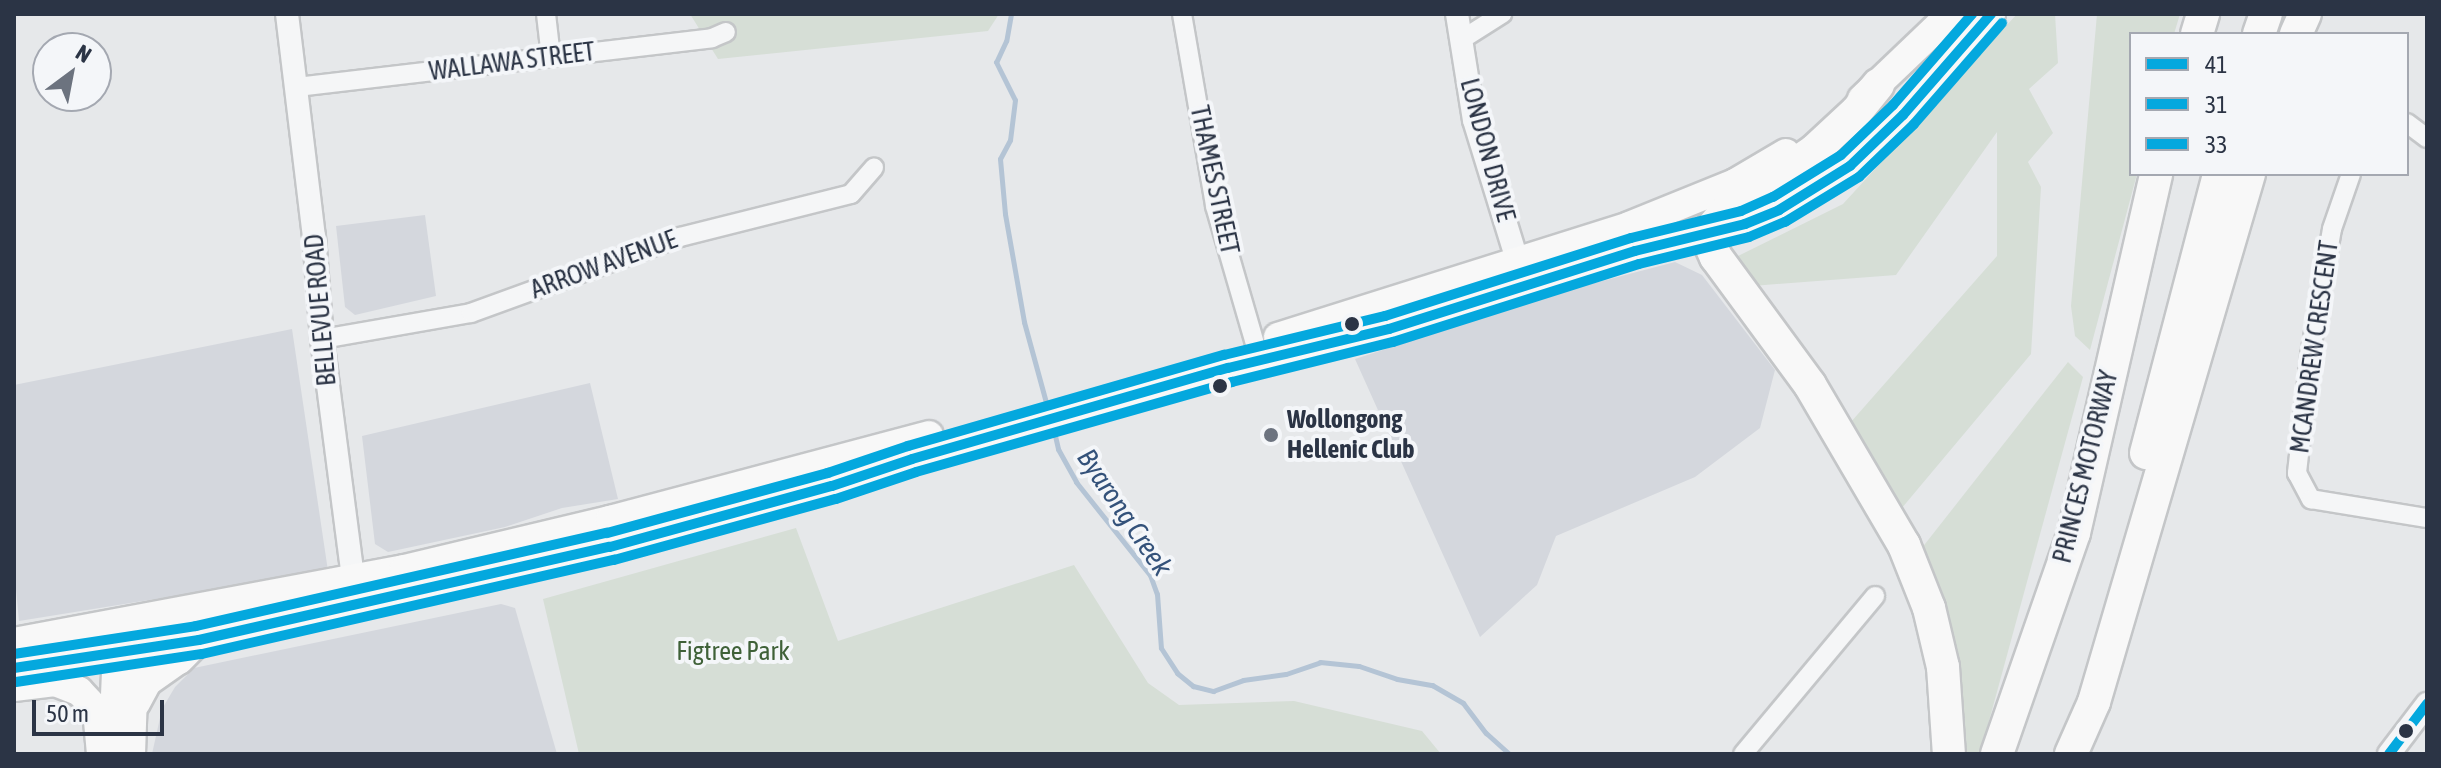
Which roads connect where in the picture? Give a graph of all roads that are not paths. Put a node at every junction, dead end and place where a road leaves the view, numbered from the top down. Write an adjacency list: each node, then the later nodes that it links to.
1 (287, 14): 12 (street, BELLEVUE ROAD)
2 (546, 14): 10 (street)
3 (1182, 14): 23 (street, THAMES STREET)
4 (1457, 14): 9 (street, LONDON DRIVE)
5 (1502, 14): 9 (street)
6 (1951, 14): 11 (main road)
7 (1991, 14): 20 (main road)
8 (726, 32): 10 (street, WALLAWA STREET)
9 (1461, 40): 21 (street, LONDON DRIVE)
10 (551, 57): 12 (street, WALLAWA STREET)
11 (1878, 85): 20 (highway); 21 (main road)
12 (297, 87): 22 (street, BELLEVUE ROAD)
13 (2409, 124): 14 (street)
14 (2427, 138)
15 (874, 168): 22 (street, ARROW AVENUE)
16 (2156, 176): 41 (highway, PRINCES MOTORWAY)
17 (2218, 176): 42 (highway, PRINCES MOTORWAY)
18 (2248, 176): 43 (highway)
19 (2350, 176): 25 (street, MCANDREW CRESCENT)
20 (1706, 235): 21 (main road); 40 (highway)
21 (1521, 273): 23 (main road); 24 (main road)
22 (322, 339): 26 (street, BELLEVUE ROAD)
23 (1255, 344): 24 (main road)
24 (1068, 405): 26 (main road)
25 (2427, 518)
26 (355, 592): 28 (main road); 29 (main road)
27 (1875, 596): 39 (street)
28 (125, 622): 30 (main road); 31 (main road)
29 (199, 640): 31 (main road); 35 (main road)
30 (14, 642)
31 (126, 650): 32 (main road); 35 (main road); 37 (main road)
32 (14, 668)
33 (14, 687): 36 (main road)
34 (2427, 704): 44 (street)
35 (135, 706): 38 (main road)
36 (101, 754)
37 (112, 754)
38 (131, 754)
39 (1743, 754)
40 (1949, 754)
41 (1997, 754)
42 (2060, 754)
43 (2071, 754)
44 (2389, 754)

